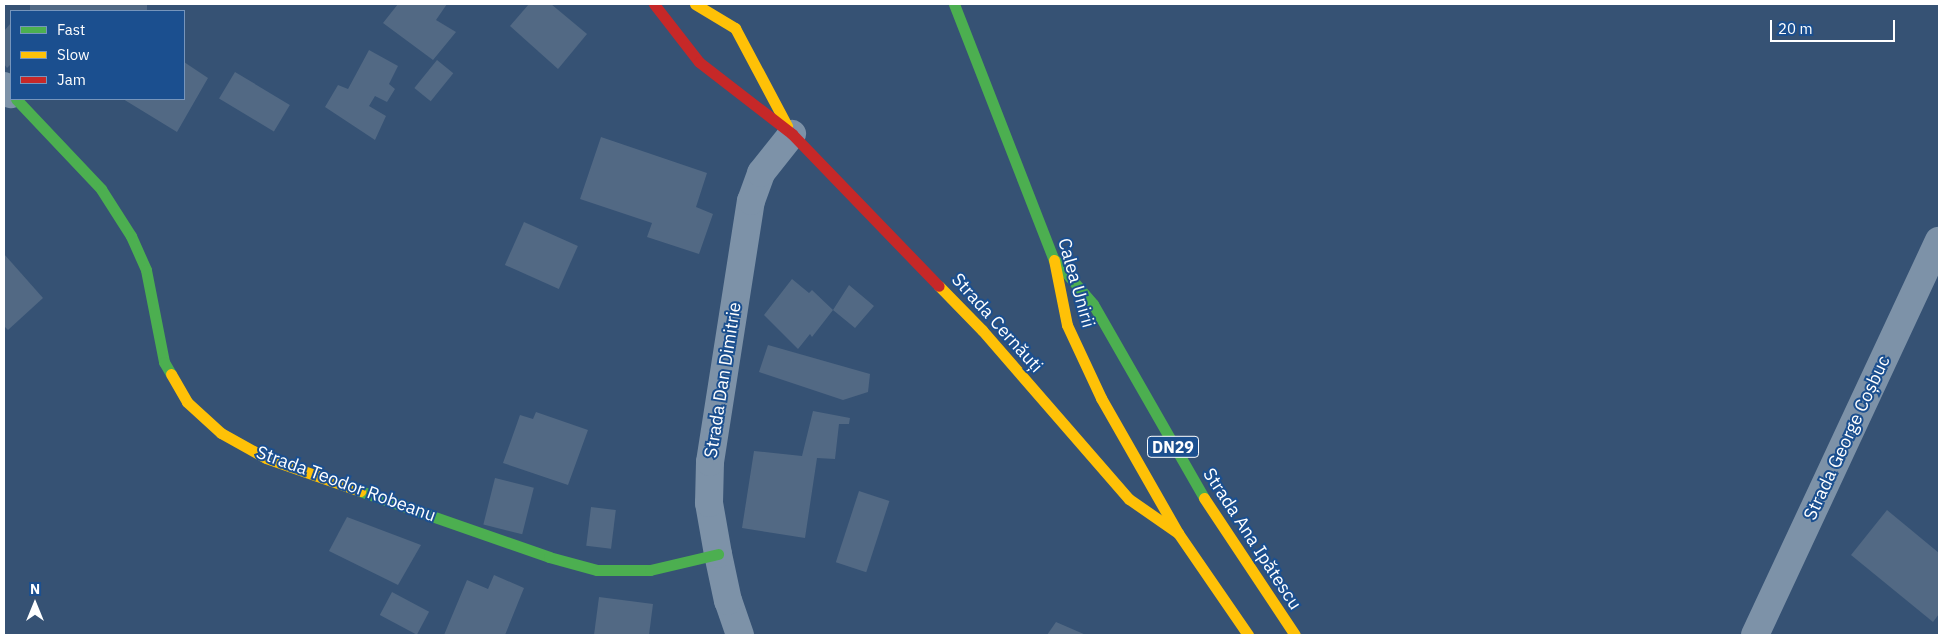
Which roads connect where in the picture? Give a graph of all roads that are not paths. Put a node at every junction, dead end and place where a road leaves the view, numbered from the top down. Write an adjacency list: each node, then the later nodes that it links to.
1 (654, 4): 5 (street, Strada Cernăuți)
2 (696, 4): 5 (street, Strada Cernăuți)
3 (954, 4): 7 (street, Calea Unirii / DN29)
4 (17, 100): 9 (street, Strada Teodor Robeanu)
5 (792, 134): 8 (street, Strada Cernăuți); 9 (street, Strada Dan Dimitrie)
6 (1939, 241): 13 (street, Strada George Coșbuc)
7 (1054, 259): 8 (street, Calea Unirii / DN29); 12 (street, Strada Ana Ipătescu / DN29)
8 (1178, 533): 11 (street, DN29)
9 (718, 554): 10 (street, Strada Dan Dimitrie)
10 (740, 635)
11 (1248, 635)
12 (1295, 635)
13 (1755, 635)

